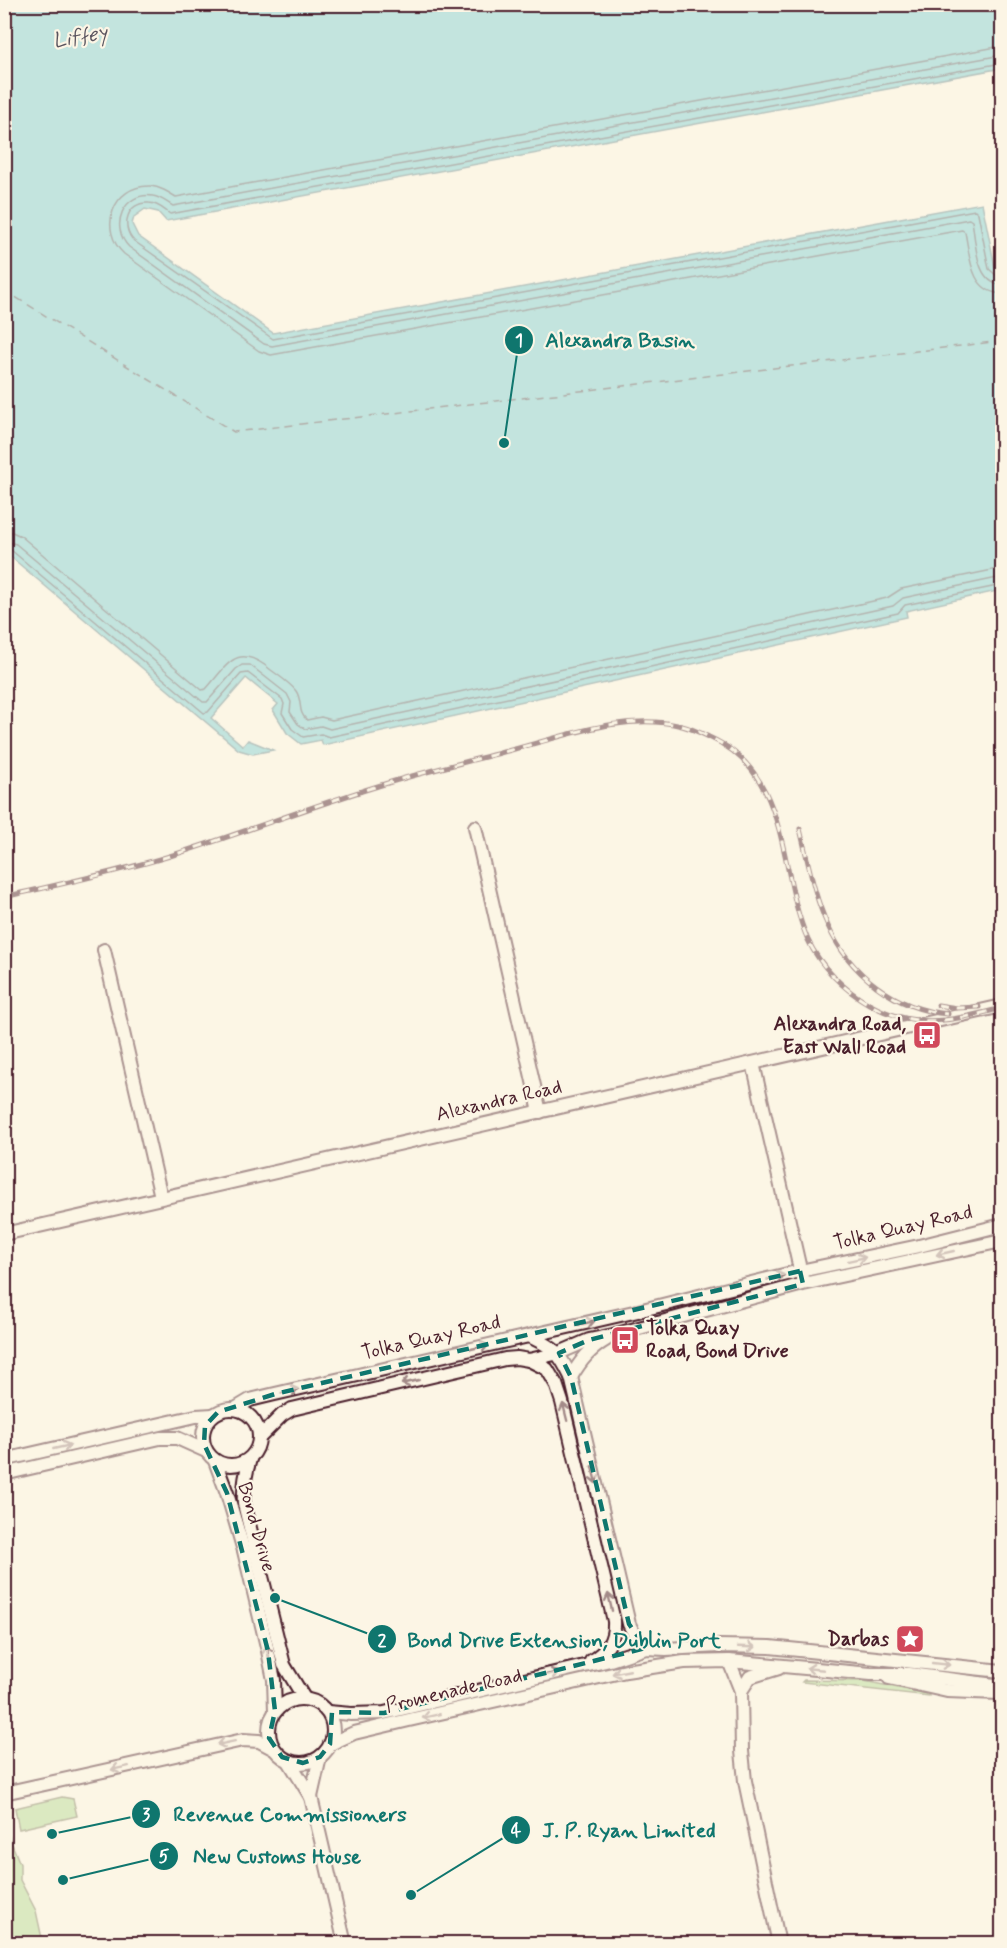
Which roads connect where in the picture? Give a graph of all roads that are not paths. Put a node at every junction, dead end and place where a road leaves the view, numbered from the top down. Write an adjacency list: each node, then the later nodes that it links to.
1 (476, 827): 5 (street)
2 (104, 950): 6 (street)
3 (1002, 1006): 4 (street, Alexandra Road)
4 (753, 1063): 5 (street, Alexandra Road); 10 (street)
5 (540, 1112): 6 (street, Alexandra Road)
6 (161, 1197): 8 (street, Alexandra Road)
7 (1002, 1225): 10 (street, Tolka Quay Road, one-way to 7)
8 (4, 1234)
9 (1002, 1240): 11 (street, Tolka Quay Road, one-way to 11)
10 (800, 1271): 11 (street); 12 (street, Tolka Quay Road, one-way to 10)
11 (803, 1284): 13 (street, Tolka Quay Road)
12 (638, 1311): 13 (street); 15 (street, Tolka Quay Road, one-way to 12)
13 (642, 1328): 14 (street, Tolka Quay Road)
14 (613, 1335): 16 (street, Tolka Quay Road); 18 (street)
15 (529, 1336): 16 (street); 19 (street, Tolka Quay Road, one-way to 15)
16 (559, 1353): 17 (street, Tolka Quay Road); 18 (street)
17 (529, 1360): 21 (street, Tolka Quay Road, one-way to 21); 29 (street, one-way to 17)
18 (571, 1377): 26 (street, one-way to 26)
19 (235, 1409): 20 (street); 21 (street)
20 (213, 1415): 22 (street); 23 (street, one-way to 20)
21 (260, 1437): 24 (street)
22 (210, 1456): 24 (street); 25 (street); 36 (street, Bond Drive, one-way to 22)
23 (4, 1460)
24 (250, 1460): 35 (street, Bond Drive)
25 (4, 1474)
26 (646, 1648): 29 (street, Promenade Road); 30 (street, one-way to 30)
27 (729, 1661): 28 (street, Promenade Road); 33 (street); 38 (street, Promenade Road, one-way to 38)
28 (786, 1666): 31 (street, Promenade Road, one-way to 28); 33 (street)
29 (583, 1667): 37 (street, Promenade Road, one-way to 29)
30 (1002, 1671)
31 (873, 1674): 32 (street, Promenade Road); 34 (street, Promenade Road)
32 (1002, 1686)
33 (741, 1691): 45 (street)
34 (1002, 1693)
35 (304, 1698): 36 (street); 37 (street)
36 (275, 1711): 39 (street)
37 (328, 1712): 38 (street)
38 (330, 1744): 40 (street)
39 (274, 1749): 41 (street); 42 (street, one-way to 42)
40 (320, 1757): 41 (street); 43 (street)
41 (289, 1761): 43 (street)
42 (4, 1793)
43 (311, 1797): 44 (street)
44 (345, 1944)
45 (779, 1944)

